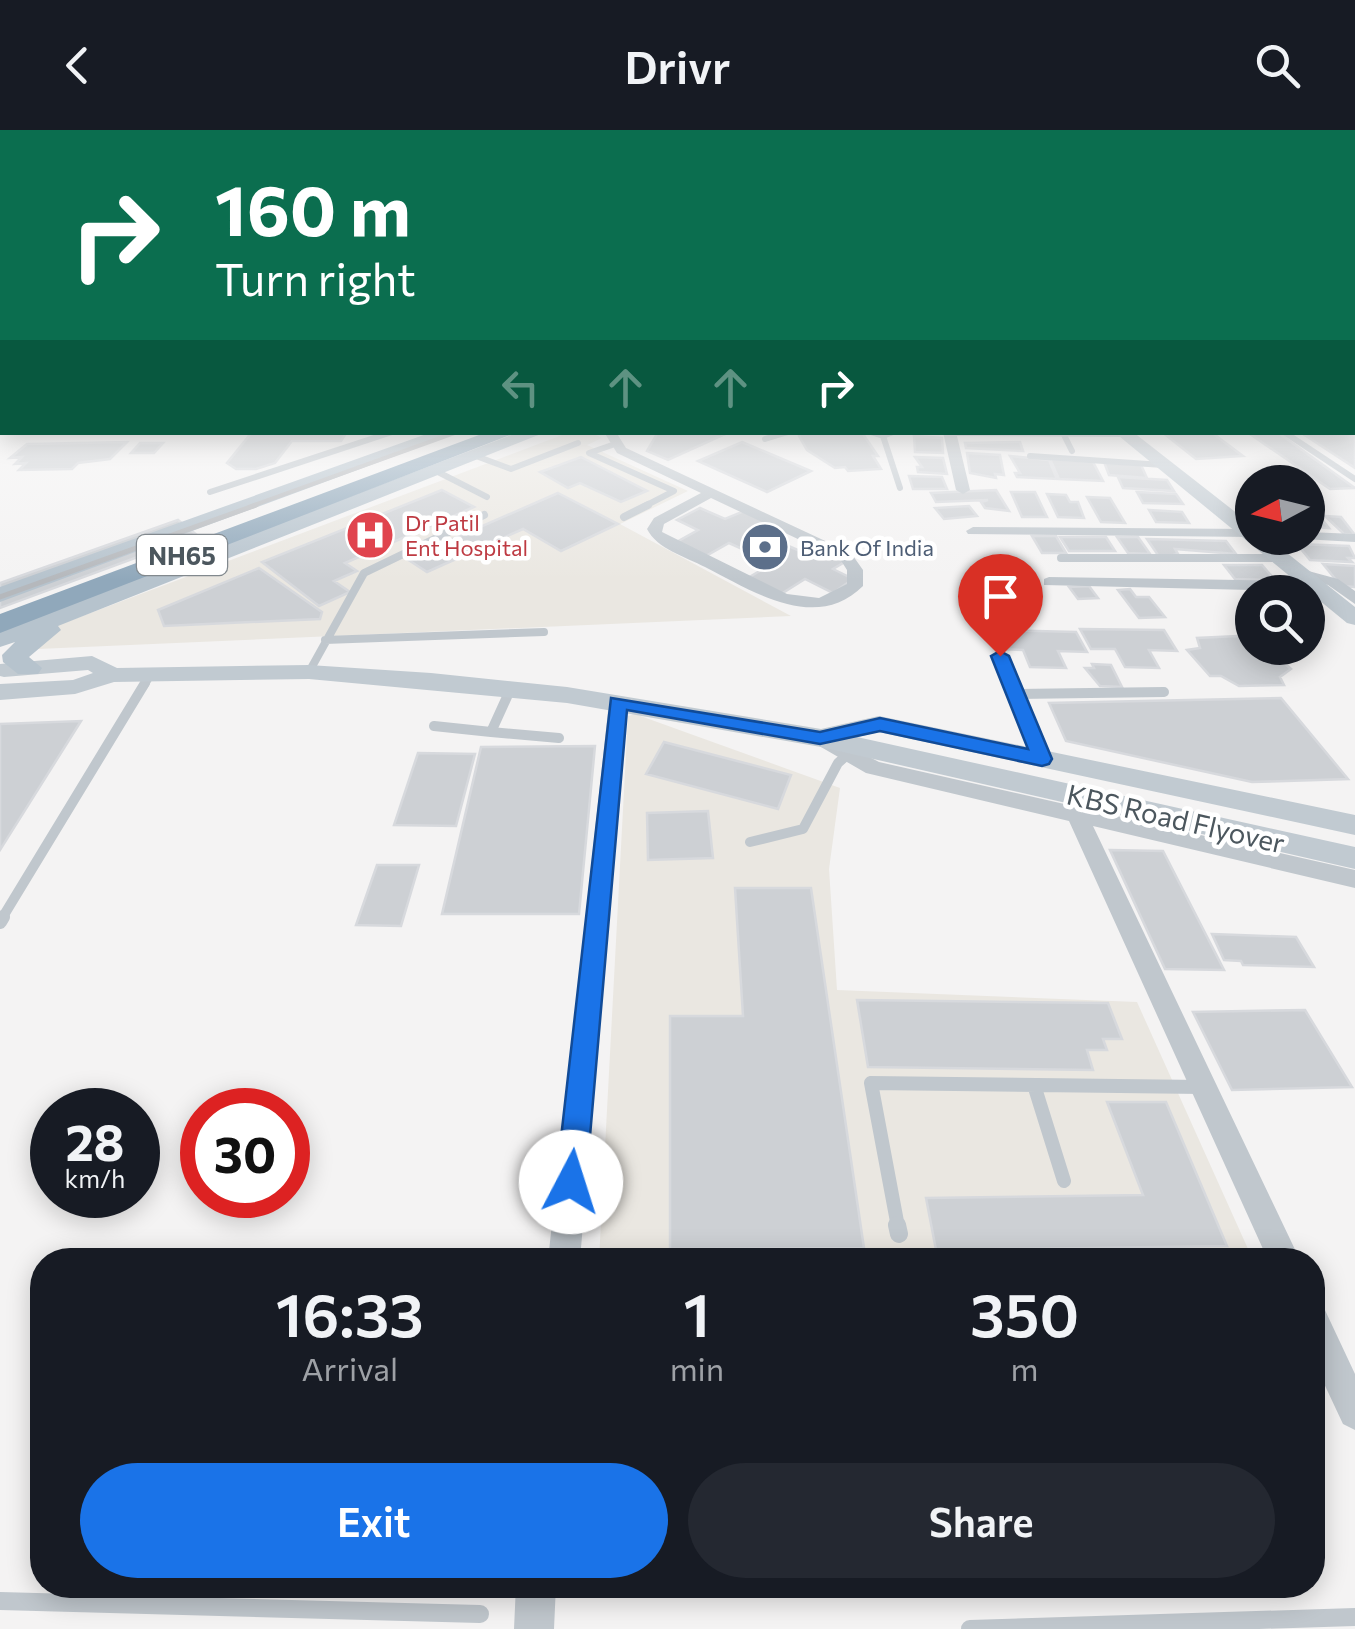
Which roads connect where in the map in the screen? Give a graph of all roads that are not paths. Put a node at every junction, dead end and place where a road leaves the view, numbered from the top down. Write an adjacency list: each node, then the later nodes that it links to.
1 (368, 440): 21 (lane)
2 (429, 440): 37 (main road)
3 (485, 440): 18 (highway, NH65)
4 (609, 440): 25 (lane)
5 (613, 440): 22 (street)
6 (885, 440): 19 (lane)
7 (951, 440): 20 (street)
8 (1066, 440): 13 (lane)
9 (1131, 440): 15 (main road)
10 (1296, 440): 17 (lane)
11 (578, 443): 12 (lane)
12 (479, 444): 16 (main road); 18 (highway, NH65)
13 (1072, 452)
14 (1030, 456): 15 (lane)
15 (1163, 465): 26 (main road)
16 (436, 471): 23 (lane); 42 (main road)
17 (1355, 479)
18 (358, 483): 40 (highway, NH65); 43 (highway, NH65)
19 (900, 488)
20 (962, 490)
21 (210, 492)
22 (710, 493): 22 (street)
23 (487, 497)
24 (484, 515): 47 (lane)
25 (624, 517)
26 (1235, 520)
27 (974, 530): 28 (street)
28 (1235, 534)
29 (1325, 537): 30 (street)
30 (1355, 538)
31 (1278, 555): 33 (main road)
32 (1061, 558): 33 (lane)
33 (1282, 558): 34 (main road)
34 (1294, 575)
35 (1049, 582): 36 (street)
36 (1235, 586)
37 (0, 595)
38 (1325, 597): 41 (main road)
39 (1325, 608): 45 (main road)
40 (0, 610)
41 (1353, 610)
42 (73, 611): 46 (main road); 49 (main road)
43 (0, 624)
44 (544, 632): 47 (lane)
45 (1355, 636)
46 (0, 639)
47 (325, 640): 51 (lane)
48 (1000, 656): 57 (lane)
49 (28, 668): 50 (main road); 53 (main road)
50 (0, 671)
51 (309, 672): 52 (main road, KBS Road Flyover); 54 (main road, KBS Road Flyover)
52 (150, 674): 53 (main road, KBS Road Flyover); 70 (lane)
53 (112, 675): 55 (main road)
54 (511, 688): 58 (main road, KBS Road Flyover); 60 (lane)
55 (0, 692)
56 (1164, 692): 57 (lane)
57 (1017, 694): 64 (lane)
58 (618, 702): 62 (main road, KBS Road Flyover); 75 (street)
59 (434, 726): 60 (lane)
60 (491, 732): 61 (lane)
61 (558, 738)
62 (820, 738): 63 (street); 64 (main road); 68 (main road, KBS Road Flyover)
63 (847, 754): 65 (street); 67 (lane)
64 (1042, 759): 66 (main road)
65 (1076, 815): 69 (street); 72 (street)
66 (1355, 825)
67 (750, 842)
68 (1355, 858)
69 (1355, 880)
70 (0, 922)
71 (1034, 1085): 72 (lane); 73 (lane); 74 (lane)
72 (1202, 1087): 76 (street)
73 (1064, 1182)
74 (899, 1234)
75 (565, 1248)
76 (1278, 1248)
77 (1325, 1348): 78 (street)
78 (1355, 1412)
79 (535, 1598): 83 (street)
80 (0, 1601): 81 (lane)
81 (480, 1614)
82 (1355, 1617): 84 (lane)
83 (534, 1629)
84 (970, 1629)

